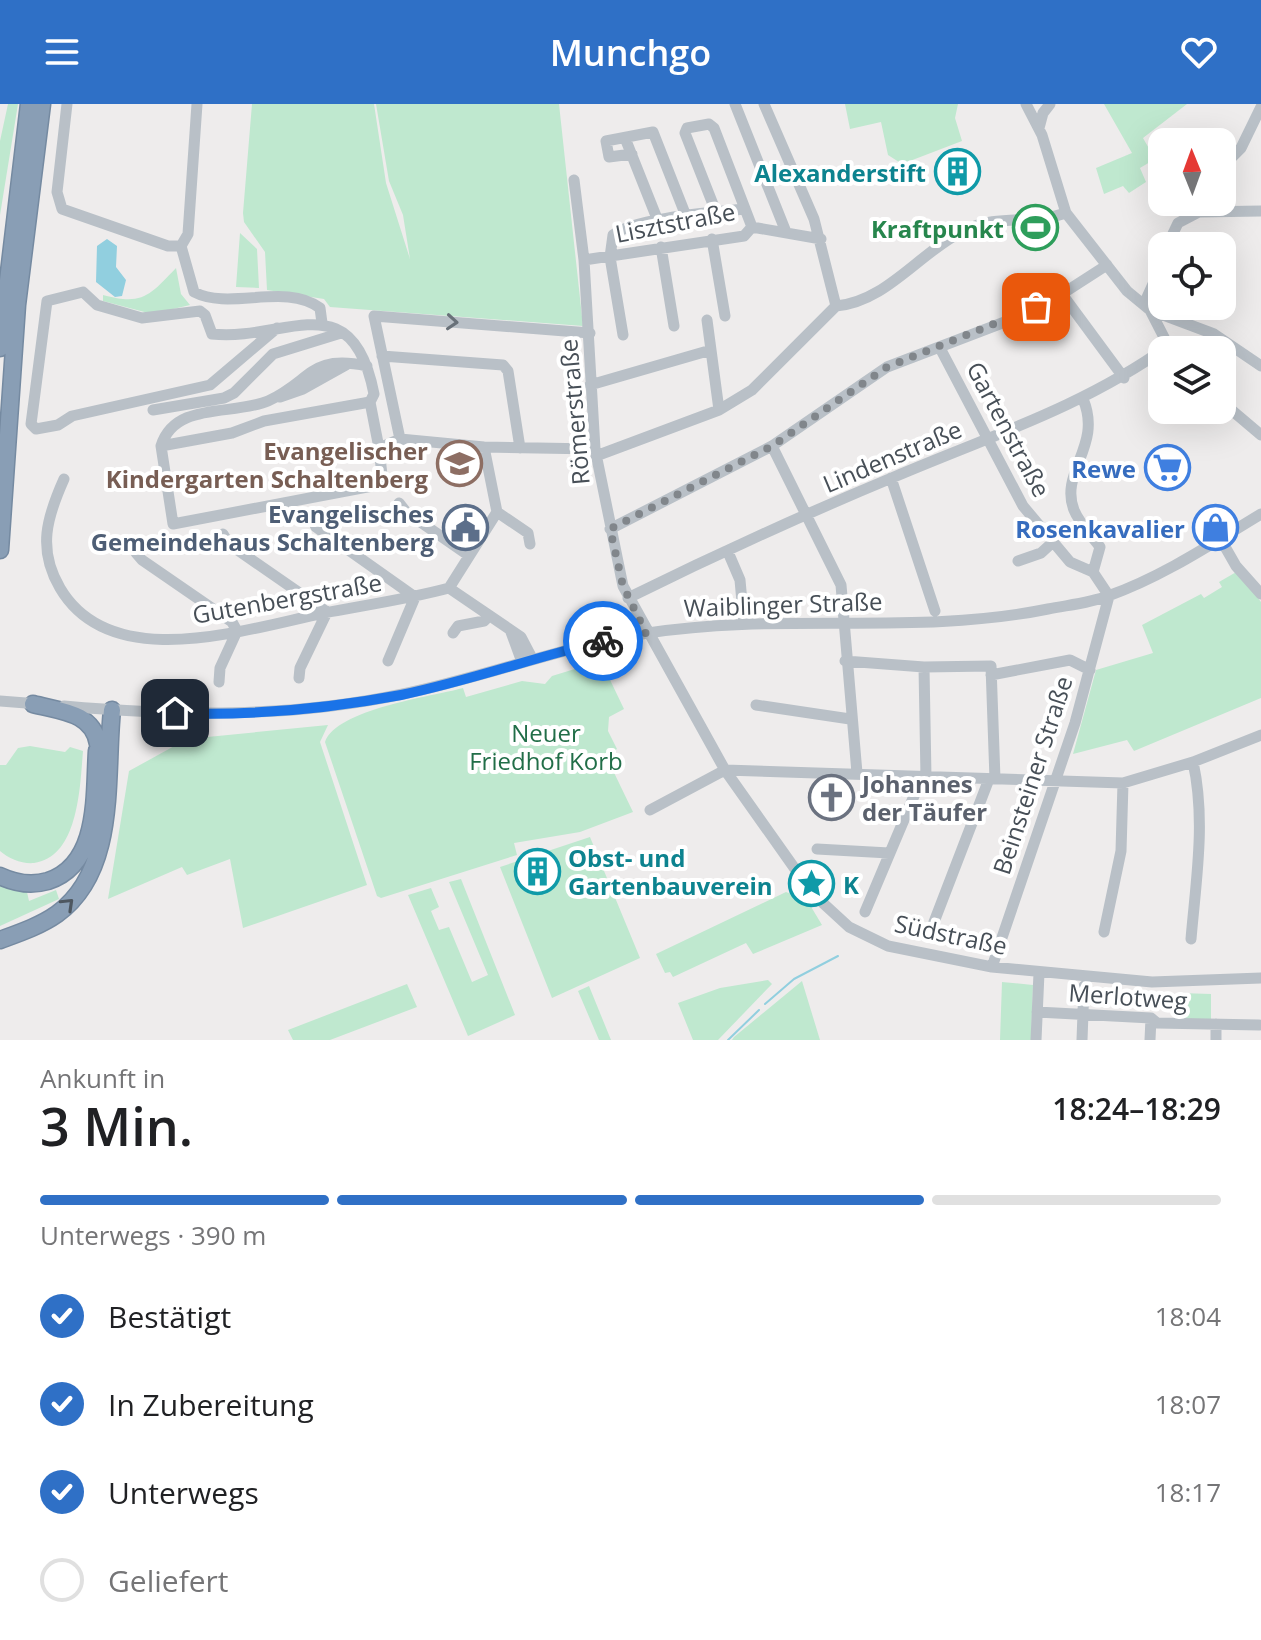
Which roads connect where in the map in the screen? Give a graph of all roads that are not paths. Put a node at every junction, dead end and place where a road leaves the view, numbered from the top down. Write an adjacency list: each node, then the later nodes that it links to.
1 (29, 104): 37 (highway)
2 (42, 104): 84 (highway)
3 (67, 104): 28 (street)
4 (197, 104): 28 (street)
5 (735, 104): 24 (street)
6 (764, 104): 27 (street)
7 (1026, 104): 10 (street)
8 (1050, 104): 10 (street)
9 (1261, 107): 12 (street)
10 (1039, 128): 19 (street)
11 (625, 138): 13 (street); 13 (street); 20 (street)
12 (1236, 153)
13 (632, 154): 22 (street)
14 (574, 180): 31 (street, Römerstraße)
15 (745, 209): 18 (street); 18 (street); 23 (street)
16 (1236, 209): 17 (street)
17 (1261, 211)
18 (716, 212): 20 (street)
19 (1066, 213): 32 (street); 35 (street)
20 (686, 216): 22 (street)
21 (1188, 216): 25 (street)
22 (658, 221): 30 (street)
23 (752, 227): 24 (street, Lisztstraße); 26 (street, Lisztstraße)
24 (786, 232): 27 (street, Lisztstraße)
25 (1174, 232)
26 (712, 239): 29 (street, Lisztstraße); 38 (street)
27 (821, 239): 35 (street)
28 (181, 246): 41 (street)
29 (661, 247): 30 (street, Lisztstraße); 42 (street)
30 (610, 257): 31 (street, Lisztstraße); 46 (street)
31 (584, 260): 45 (street, Römerstraße)
32 (1107, 265): 33 (street); 36 (street)
33 (1062, 294): 50 (street); 56 (street)
34 (1148, 304): 36 (street)
35 (836, 306): 61 (street)
36 (1147, 307): 40 (street); 47 (street)
37 (2, 313): 49 (highway)
38 (725, 316)
39 (707, 320): 51 (street)
40 (1176, 322): 48 (street, Lindenstraße); 55 (street)
41 (322, 323): 43 (street); 44 (street)
42 (674, 326)
43 (277, 328): 43 (street)
44 (341, 333): 54 (street); 60 (street)
45 (590, 333): 52 (street, one-way to 45); 57 (street, Römerstraße)
46 (623, 335)
47 (1163, 336)
48 (1167, 336)
49 (0, 348)
50 (940, 348): 65 (street, Gartenstraße); 67 (street)
51 (711, 350): 57 (street); 61 (street)
52 (382, 356): 64 (street); 70 (street)
53 (1148, 358): 56 (street, Lindenstraße)
54 (363, 365): 59 (street); 66 (street)
55 (1261, 366)
56 (1124, 378): 58 (street, Lindenstraße)
57 (590, 385): 71 (street, Römerstraße)
58 (1083, 399): 65 (street, Lindenstraße); 89 (street)
59 (370, 402): 66 (street); 69 (street)
60 (153, 410)
61 (719, 410): 71 (street)
62 (1236, 414): 63 (street)
63 (1261, 435)
64 (400, 439): 68 (street); 69 (street)
65 (987, 439): 72 (street, Lindenstraße); 82 (street, Gartenstraße)
66 (161, 446): 69 (street)
67 (772, 446): 78 (street); 79 (street)
68 (484, 447): 70 (street); 75 (street)
69 (379, 448)
70 (520, 448): 71 (street)
71 (595, 453): 79 (street, Römerstraße)
72 (891, 478): 78 (street, Lindenstraße); 95 (street)
73 (64, 479): 100 (street, Gutenbergstraße)
74 (399, 503): 87 (street)
75 (497, 512): 83 (street); 87 (street)
76 (1261, 514): 81 (street, Waiblinger Straße)
77 (311, 517): 93 (street)
78 (806, 517): 85 (street, Lindenstraße); 98 (street)
79 (610, 529): 94 (street, Römerstraße)
80 (223, 534): 96 (street)
81 (1220, 538): 91 (street); 92 (street, Waiblinger Straße)
82 (1053, 542): 88 (street); 89 (street, Gartenstraße)
83 (530, 544)
84 (0, 550)
85 (728, 552): 94 (street, Lindenstraße); 99 (street)
86 (136, 553): 100 (street)
87 (468, 555): 90 (street)
88 (1018, 561)
89 (1093, 572): 92 (street, Gartenstraße)
90 (449, 588): 93 (street, Gutenbergstraße); 97 (street)
91 (1261, 594)
92 (1109, 596): 98 (street, Waiblinger Straße); 107 (street, Beinsteiner Straße)
93 (415, 597): 96 (street, Gutenbergstraße); 104 (street)
94 (628, 598): 102 (street, Römerstraße)
95 (935, 611)
96 (327, 612): 100 (street, Gutenbergstraße); 109 (street)
97 (489, 616): 101 (street); 103 (street)
98 (844, 623): 99 (street, Waiblinger Straße); 105 (street)
99 (744, 624): 102 (street, Waiblinger Straße)
100 (237, 631): 110 (street)
101 (453, 633)
102 (646, 633): 103 (street, Waiblinger Straße); 119 (street, Südstraße)
103 (527, 660): 114 (street, Waiblinger Straße)
104 (388, 661)
105 (845, 661): 106 (street); 115 (street)
106 (924, 667): 108 (street); 121 (street)
107 (1090, 670): 108 (street); 123 (street, Beinsteiner Straße)
108 (991, 675): 122 (street)
109 (299, 678)
110 (219, 682)
111 (0, 701): 112 (street, Waiblinger Straße)
112 (33, 704): 114 (street, Waiblinger Straße); 117 (highway)
113 (756, 705): 115 (street)
114 (106, 710): 117 (highway); 133 (highway, one-way to 114)
115 (850, 719): 120 (street)
116 (1261, 735): 118 (street)
117 (98, 744): 128 (highway)
118 (1193, 762): 124 (street); 132 (street)
119 (725, 770): 120 (street); 125 (street); 134 (street, Südstraße)
120 (857, 773): 121 (street)
121 (924, 777): 122 (street); 127 (street)
122 (992, 779): 123 (street); 131 (street)
123 (1056, 781): 124 (street); 134 (street, Beinsteiner Straße)
124 (1123, 783): 130 (street)
125 (650, 810)
126 (817, 849): 127 (street)
127 (889, 853): 129 (street)
128 (0, 876)
129 (865, 912)
130 (1104, 932)
131 (929, 935)
132 (1191, 939)
133 (0, 940)
134 (992, 967): 135 (street, Südstraße)
135 (1039, 973): 136 (street, Südstraße); 138 (street)
136 (1261, 978)
137 (1084, 986): 139 (street)
138 (1037, 1012): 139 (street, Merlotweg); 143 (street)
139 (1083, 1013): 140 (street, Merlotweg); 144 (street)
140 (1151, 1018): 141 (street, Merlotweg); 145 (street)
141 (1216, 1024): 142 (street, Merlotweg); 146 (street)
142 (1259, 1025)
143 (1036, 1040)
144 (1082, 1040)
145 (1150, 1040)
146 (1216, 1040)

